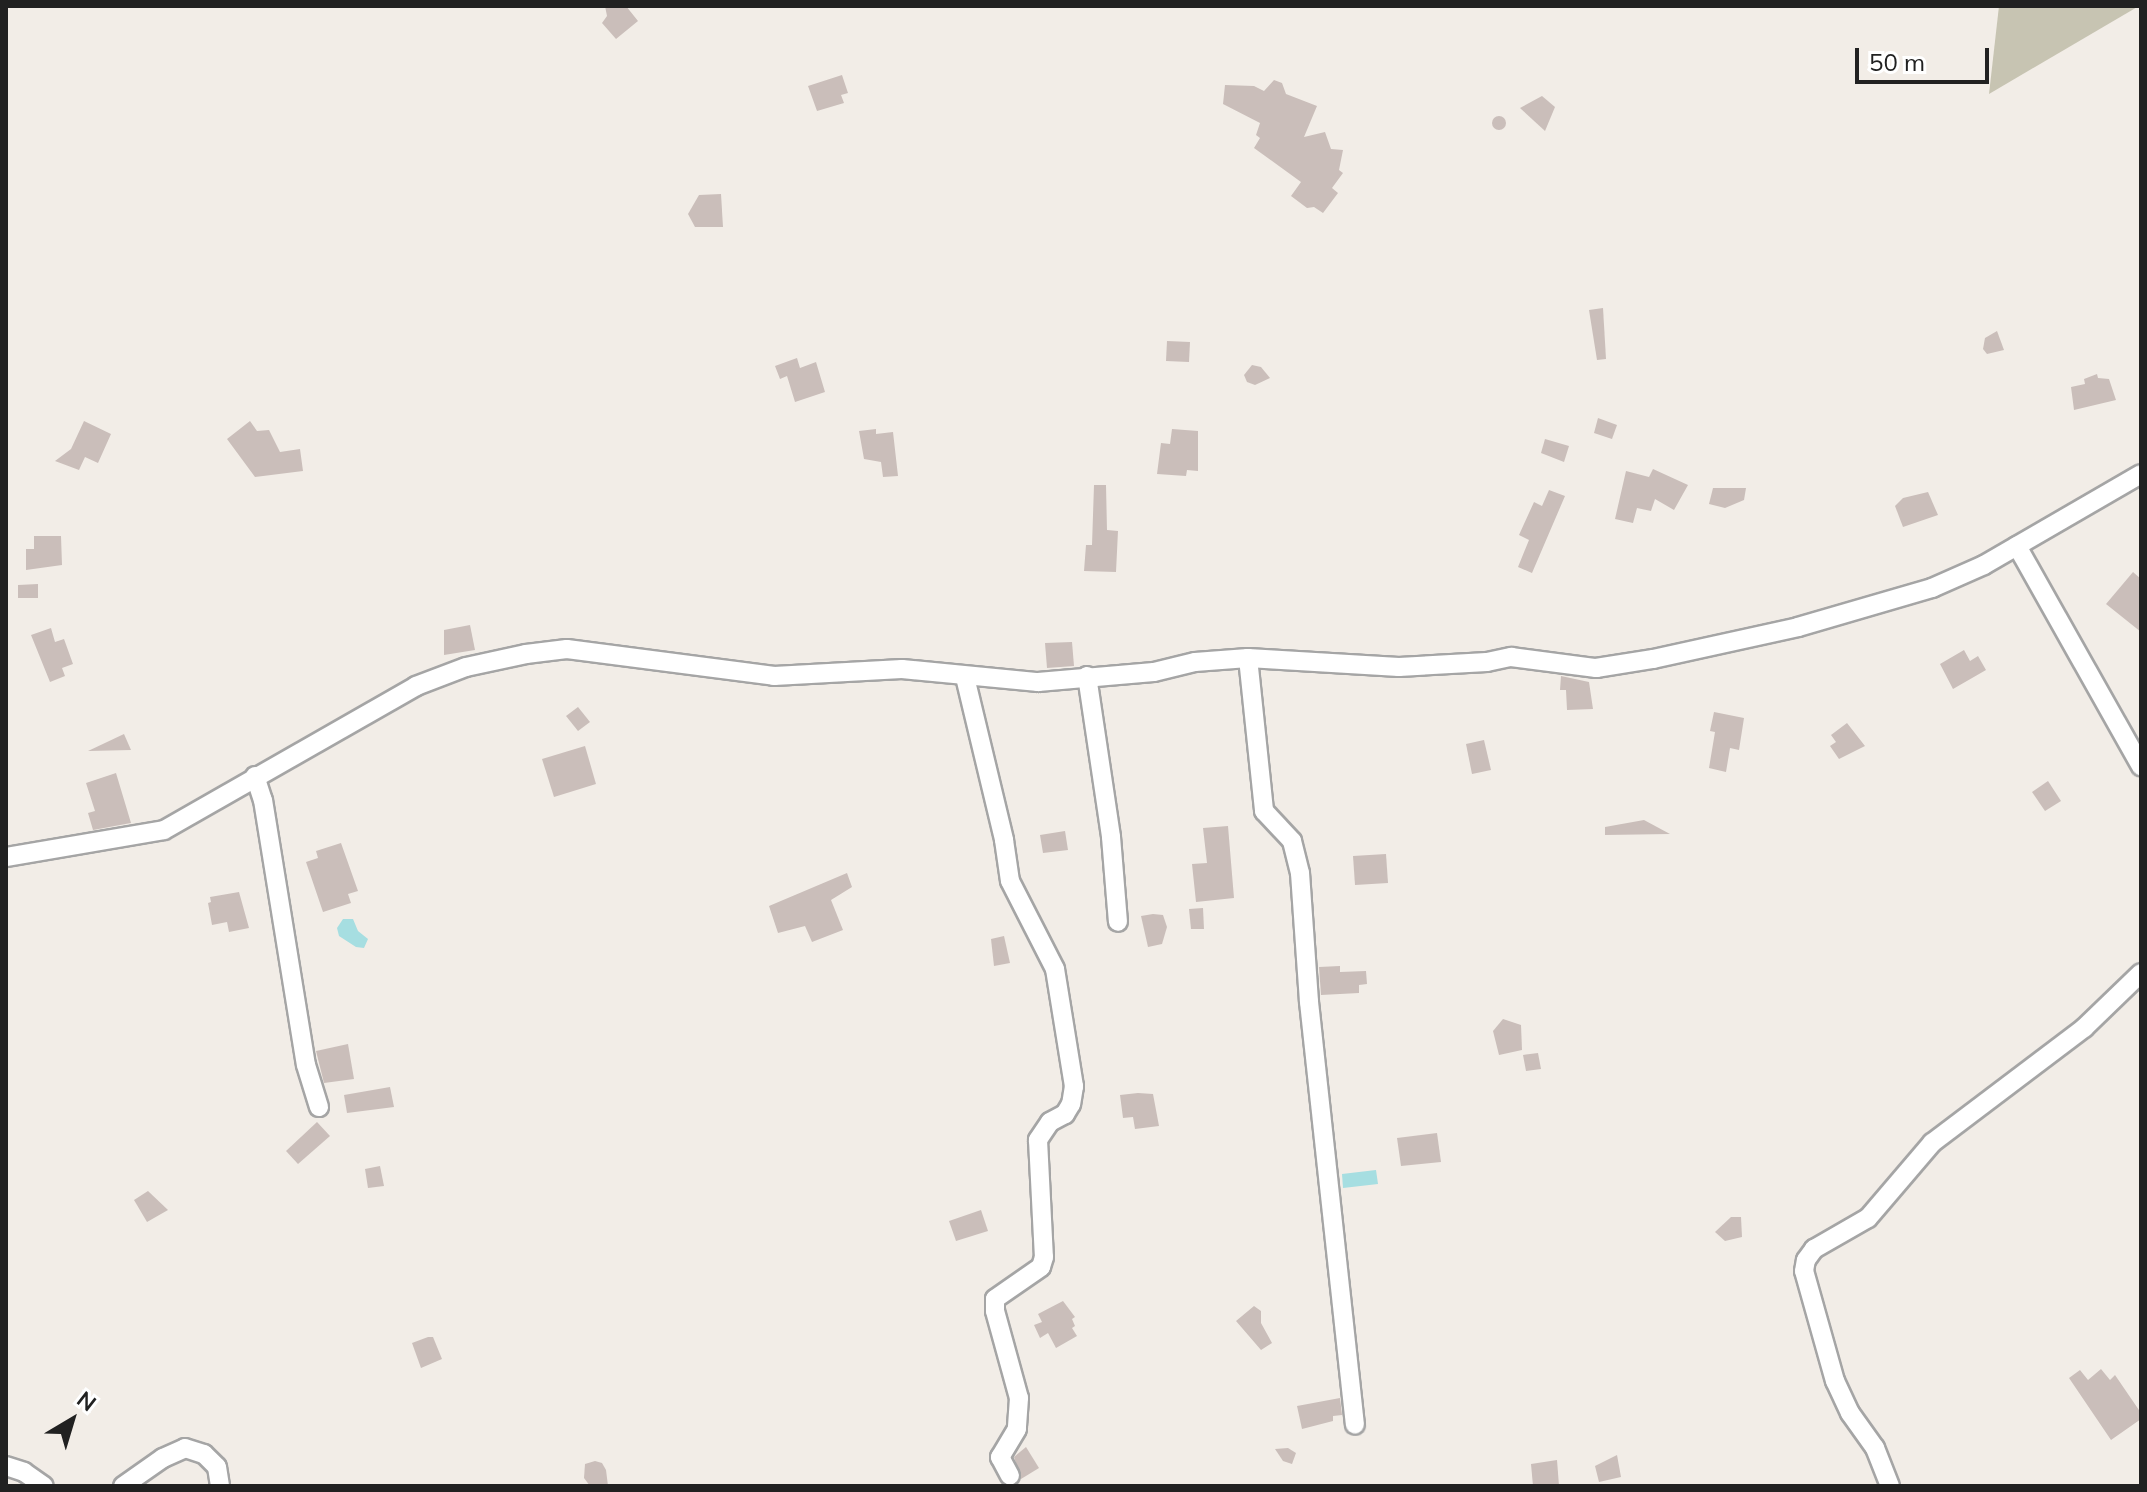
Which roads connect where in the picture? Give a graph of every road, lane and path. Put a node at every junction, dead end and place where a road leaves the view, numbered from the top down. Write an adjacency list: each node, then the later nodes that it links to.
1 (2141, 474): 2 (street)
2 (2017, 546): 3 (street); 6 (street)
3 (1248, 658): 4 (street); 12 (street)
4 (1087, 676): 5 (street); 9 (street)
5 (965, 677): 7 (street); 14 (street)
6 (2141, 766)
7 (255, 776): 8 (street); 11 (street)
8 (6, 857)
9 (1118, 922)
10 (2141, 973): 18 (street)
11 (319, 1107)
12 (1355, 1425)
13 (6, 1466): 15 (street)
14 (1010, 1476)
15 (44, 1486)
16 (123, 1486): 17 (street)
17 (220, 1486)
18 (1890, 1486)

